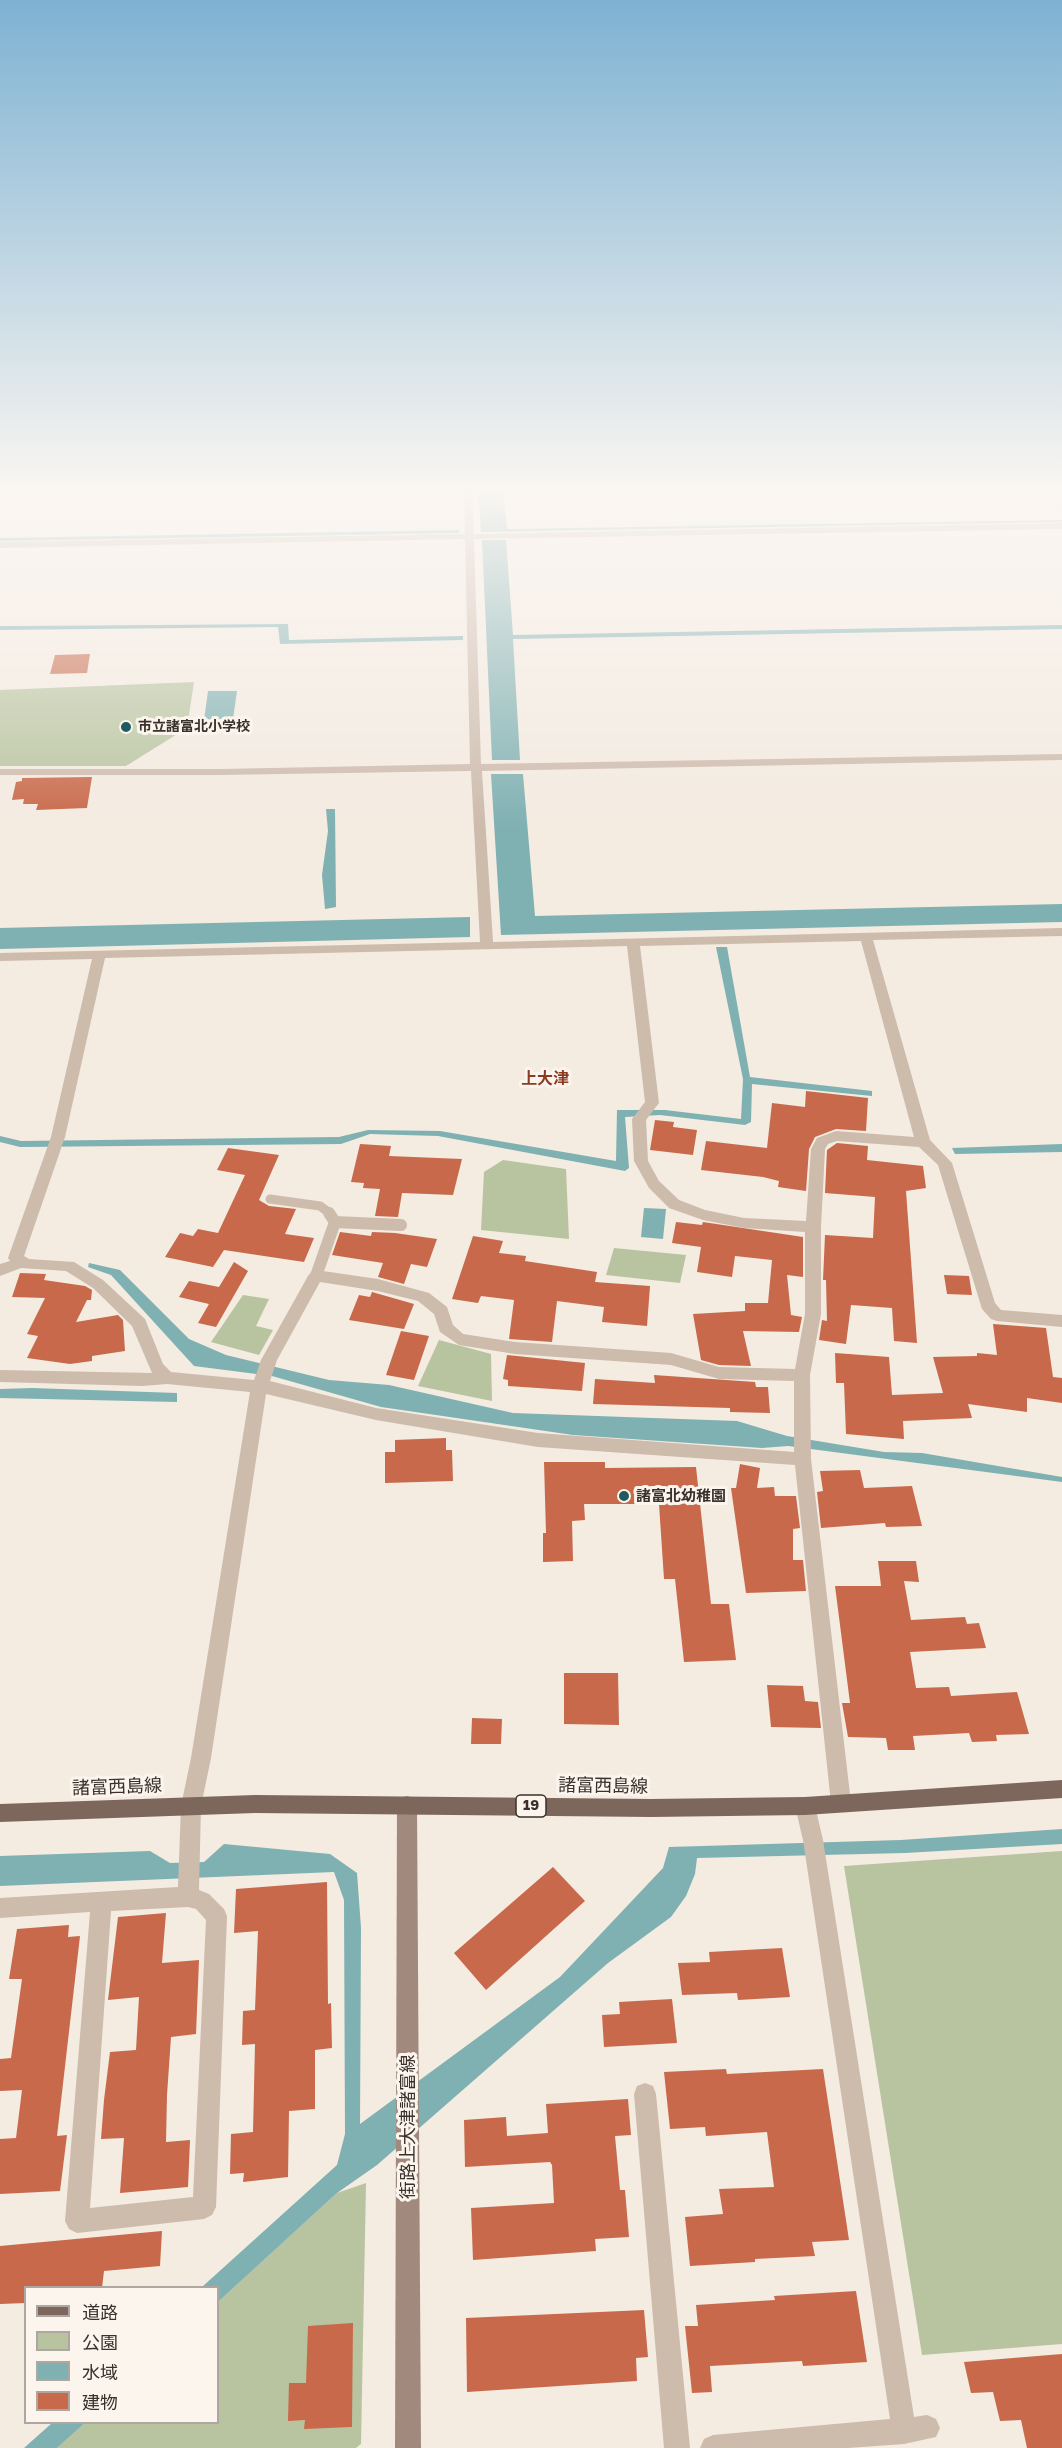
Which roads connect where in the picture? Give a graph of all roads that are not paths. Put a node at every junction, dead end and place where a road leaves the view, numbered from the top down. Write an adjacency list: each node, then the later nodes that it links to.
1 (471, 601): 3 (street)
2 (1062, 758): 3 (street)
3 (476, 769): 4 (street); 8 (street)
4 (0, 772)
5 (1062, 932): 6 (street)
6 (866, 936): 7 (street); 11 (street)
7 (633, 942): 8 (street); 15 (street)
8 (488, 945): 9 (street)
9 (99, 955): 10 (street); 16 (street)
10 (0, 957)
11 (923, 1142): 15 (street); 19 (street)
12 (270, 1199): 13 (lane)
13 (335, 1222): 14 (lane); 18 (lane)
14 (401, 1226)
15 (813, 1227): 20 (street)
16 (22, 1262): 17 (street); 22 (street)
17 (0, 1270)
18 (316, 1276): 20 (street); 23 (street)
19 (1062, 1321)
20 (802, 1375): 24 (street)
21 (0, 1376): 22 (street)
22 (167, 1378): 23 (street)
23 (260, 1384): 24 (street); 28 (street)
24 (803, 1456): 26 (street)
25 (1062, 1789): 26 (main road, 諸富西島線 / 19)
26 (841, 1803): 29 (main road, 諸富西島線 / 19)
27 (407, 1805): 28 (main road, 諸富西島線 / 19); 29 (main road, 諸富西島線 / 19); 35 (street, 街路上大津諸富線)
28 (190, 1806): 30 (main road, 諸富西島線 / 19); 31 (street)
29 (805, 1806): 37 (street)
30 (0, 1813)
31 (188, 1897): 32 (street); 32 (street)
32 (101, 1901): 33 (street)
33 (0, 1908)
34 (645, 2094): 36 (street)
35 (408, 2448)
36 (676, 2448)
37 (713, 2448)

